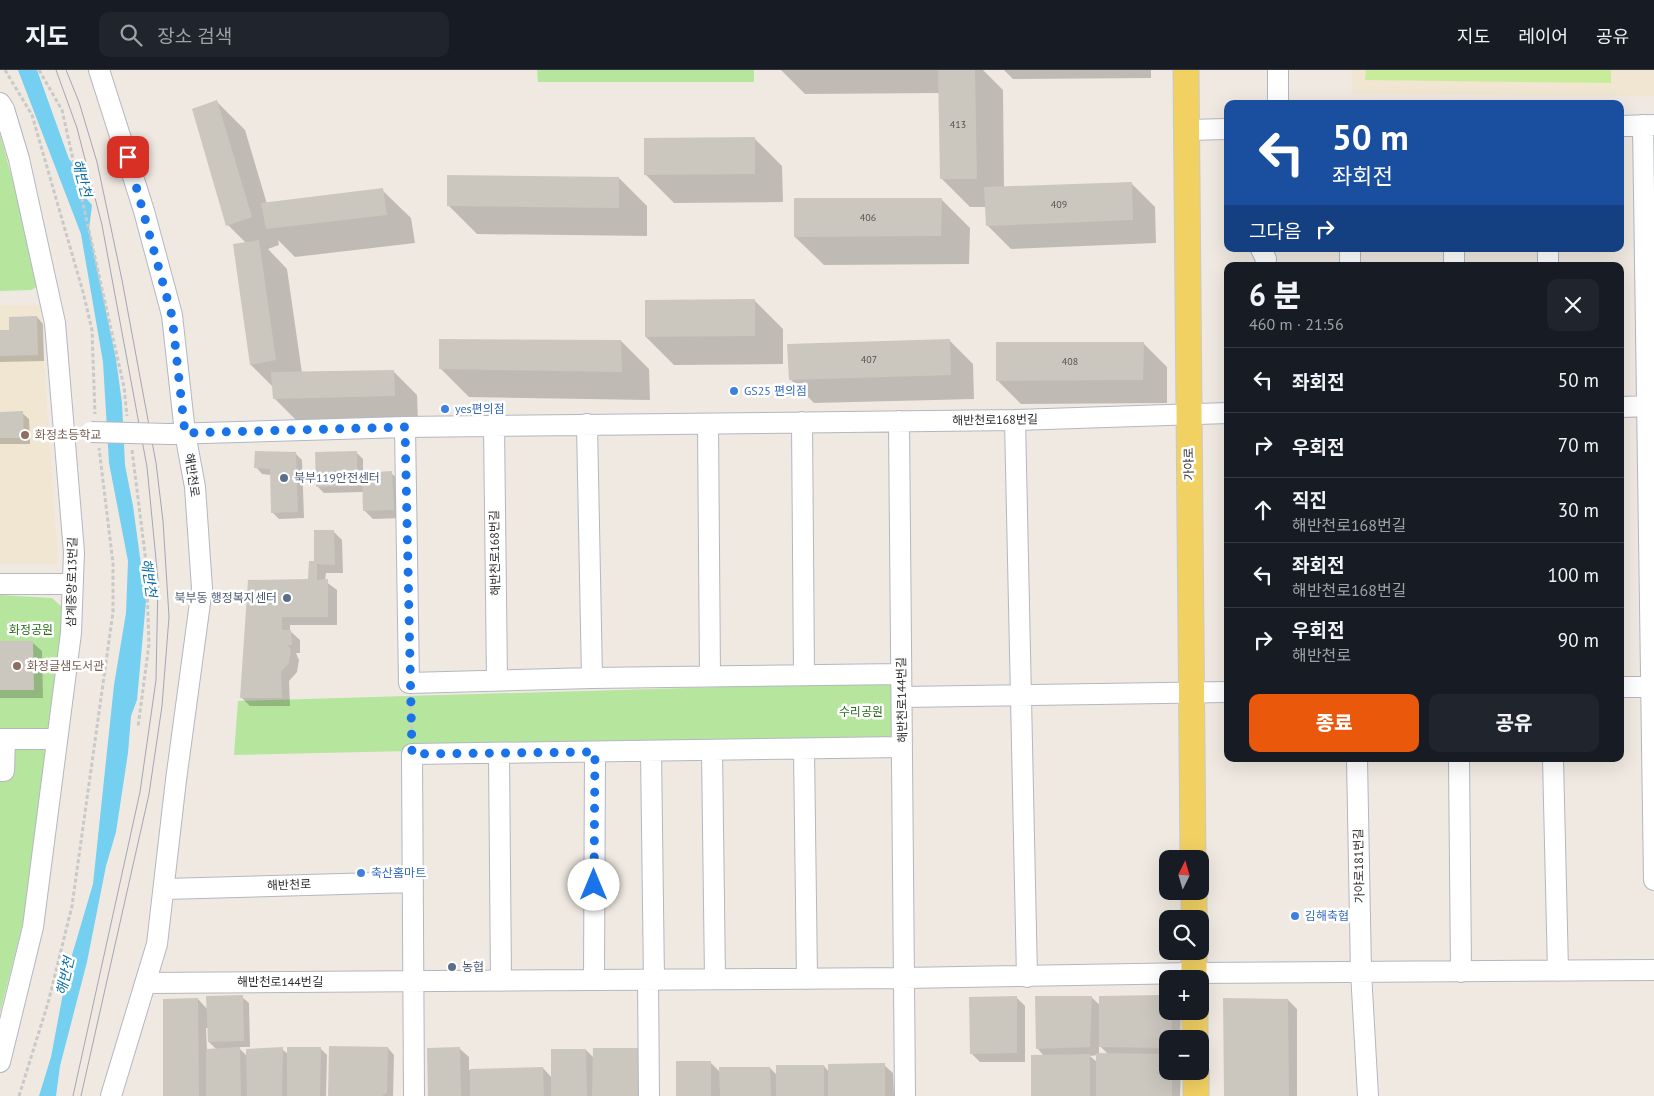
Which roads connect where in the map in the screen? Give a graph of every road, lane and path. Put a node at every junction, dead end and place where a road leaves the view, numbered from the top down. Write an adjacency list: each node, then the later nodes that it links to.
1 (39, 70): 15 (path)
2 (99, 70): 24 (street, 해반천로)
3 (1186, 70): 10 (main road, 가야로)
4 (1278, 70): 5 (street)
5 (1278, 100)
6 (0, 103): 23 (street, 삼계중앙로13번길)
7 (1649, 125): 8 (street); 11 (street)
8 (1624, 126)
9 (1224, 129): 10 (street)
10 (1187, 130): 13 (main road, 가야로)
11 (1650, 406): 12 (street); 35 (street)
12 (1624, 407)
13 (1188, 414): 14 (street, 해반천로168번길); 16 (street, 해반천로168번길); 36 (main road, 가야로)
14 (1224, 414)
15 (128, 417)
16 (1015, 420): 17 (street, 해반천로168번길); 38 (street)
17 (899, 421): 18 (street, 해반천로168번길); 28 (street, 해반천로144번길)
18 (802, 422): 20 (street, 해반천로168번길); 29 (street)
19 (587, 424): 20 (street, 해반천로168번길); 21 (street, 해반천로168번길); 31 (street)
20 (708, 424): 30 (street)
21 (494, 426): 22 (street, 해반천로168번길); 32 (street, 해반천로168번길)
22 (405, 427): 24 (street, 해반천로168번길); 33 (street)
23 (64, 432): 24 (street, 해반천로168번길, bridge); 27 (street, 삼계중앙로13번길)
24 (177, 433): 58 (street, 해반천로)
25 (131, 446): 40 (path)
26 (0, 584): 27 (street)
27 (72, 584): 41 (street, 삼계중앙로13번길)
28 (901, 674): 29 (street); 39 (street, 해반천로144번길)
29 (804, 675): 30 (street)
30 (710, 676): 31 (street)
31 (592, 678): 32 (street)
32 (497, 680): 33 (street)
33 (409, 683): 49 (path)
34 (1624, 687): 35 (street)
35 (1651, 687): 54 (street)
36 (1192, 692): 37 (street); 38 (street); 55 (main road, 가야로)
37 (1224, 692)
38 (1021, 695): 39 (street); 64 (street)
39 (903, 697): 43 (street, 해반천로144번길)
40 (138, 727)
41 (57, 739): 42 (street); 73 (street, 삼계중앙로13번길)
42 (2, 740): 53 (street)
43 (902, 748): 44 (street); 65 (street, 해반천로144번길)
44 (804, 749): 45 (street); 66 (street)
45 (712, 750): 46 (street); 69 (street)
46 (651, 751): 47 (street); 68 (street)
47 (595, 752): 48 (street); 67 (street)
48 (499, 753): 49 (street); 71 (street)
49 (412, 754): 57 (street)
50 (1358, 762): 62 (street, 가야로181번길)
51 (1459, 762): 63 (street)
52 (1553, 762): 61 (street)
53 (0, 771)
54 (1654, 835): 56 (street)
55 (1193, 850)
56 (1654, 880)
57 (413, 882): 58 (street, 해반천로); 70 (street)
58 (165, 889): 72 (street, 해반천로)
59 (1194, 968): 62 (street); 64 (street, 해반천로144번길)
60 (1654, 970): 61 (street)
61 (1558, 971): 63 (street)
62 (1361, 972): 63 (street); 80 (street, 가야로181번길)
63 (1461, 972)
64 (1027, 977): 65 (street, 해반천로144번길)
65 (903, 978): 66 (street, 해반천로144번길); 78 (street)
66 (807, 979): 69 (street, 해반천로144번길)
67 (594, 980): 68 (street, 해반천로144번길); 71 (street, 해반천로144번길)
68 (651, 980): 69 (street, 해반천로144번길); 77 (street)
69 (715, 980)
70 (414, 981): 71 (street, 해반천로144번길); 72 (street, 해반천로144번길); 76 (street)
71 (501, 981)
72 (145, 983): 75 (street, 해반천로)
73 (0, 1062)
74 (1196, 1080): 79 (main road)
75 (111, 1096)
76 (414, 1096)
77 (649, 1096)
78 (905, 1096)
79 (1196, 1096)
80 (1368, 1096)

